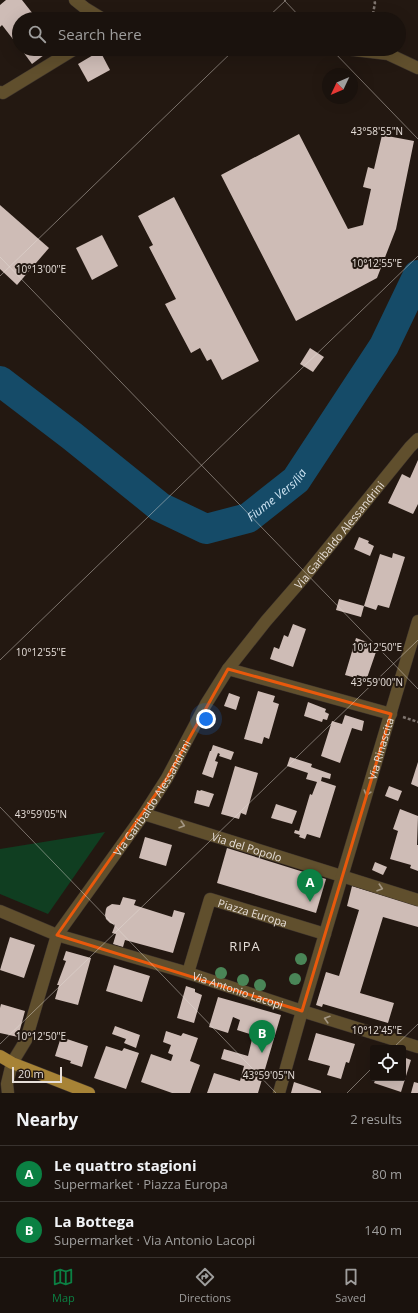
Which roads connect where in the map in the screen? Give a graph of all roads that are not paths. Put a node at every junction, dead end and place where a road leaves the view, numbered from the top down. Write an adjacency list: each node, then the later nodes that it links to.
1 (75, 0): 2 (street)
2 (92, 12)
3 (64, 56): 6 (street)
4 (392, 56): 5 (street)
5 (418, 68)
6 (0, 92)
7 (418, 438): 9 (street, Via Garibaldo Alessandrini)
8 (418, 621): 10 (street, Via Rinascita)
9 (228, 669): 10 (street); 11 (street, Via Garibaldo Alessandrini)
10 (391, 714): 12 (street, Via Rinascita, one-way to 12)
11 (144, 814): 12 (street, Via del Popolo, one-way to 12); 16 (street, Via Garibaldo Alessandrini)
12 (343, 876): 13 (street, Via del Popolo, one-way to 13); 15 (street, Via Rinascita)
13 (418, 900)
14 (0, 911): 16 (street, Via Antonio Lacopi)
15 (325, 934): 17 (street, Piazza Europa); 18 (street, Via Rinascita)
16 (57, 935): 17 (street, Via Antonio Lacopi); 21 (street, Via Garibaldo Alessandrini)
17 (188, 974): 18 (street, Via Antonio Lacopi)
18 (302, 1011): 19 (street, Via Antonio Lacopi, one-way to 18); 24 (street, Via Rinascita)
19 (418, 1047)
20 (0, 1056): 21 (main road)
21 (12, 1063): 22 (street, Via Garibaldo Alessandrini); 23 (main road)
22 (8, 1093)
23 (89, 1093)
24 (279, 1093)

